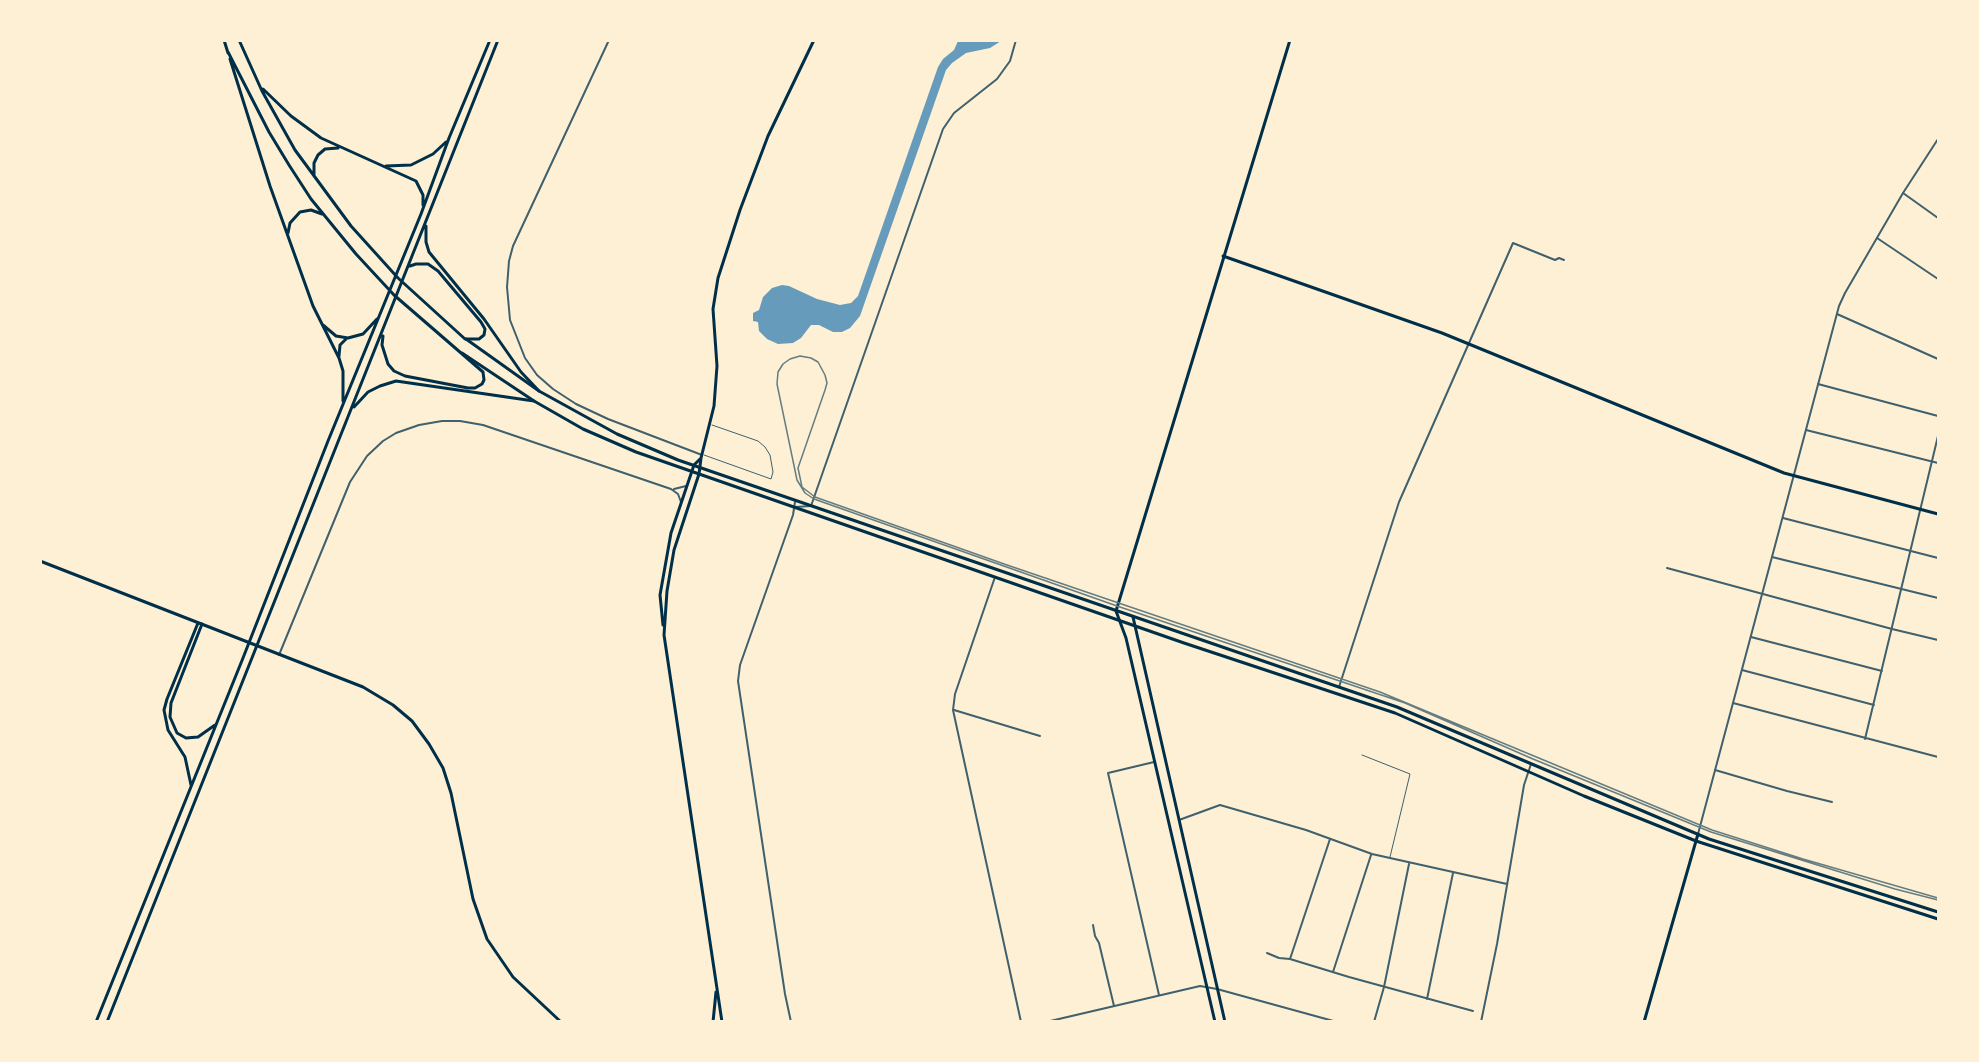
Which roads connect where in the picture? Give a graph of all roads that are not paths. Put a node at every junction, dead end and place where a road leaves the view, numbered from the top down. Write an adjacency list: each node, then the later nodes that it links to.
1 (224, 40): 9 (main road)
2 (239, 40): 10 (main road)
3 (490, 40): 11 (main road)
4 (498, 40): 22 (main road)
5 (609, 40): 48 (street)
6 (814, 40): 45 (main road)
7 (1016, 40): 60 (street)
8 (1290, 40): 25 (main road)
9 (228, 52): 19 (main road); 23 (main road)
10 (260, 86): 15 (main road); 17 (main road)
11 (449, 138): 16 (main road); 20 (main road)
12 (1938, 139): 13 (street)
13 (1935, 143): 14 (street); 18 (street)
14 (1938, 146)
15 (342, 148): 16 (main road); 17 (main road)
16 (380, 165): 20 (main road)
17 (314, 177): 34 (main road)
18 (1903, 194): 21 (street); 24 (street)
19 (323, 214): 23 (main road); 36 (main road)
20 (421, 214): 30 (main road)
21 (1938, 218)
22 (426, 224): 27 (main road); 40 (main road)
23 (288, 237): 31 (main road)
24 (1877, 238): 28 (street); 29 (street)
25 (1223, 256): 35 (main road); 79 (main road)
26 (1564, 260): 35 (street)
27 (409, 267): 32 (main road); 34 (main road)
28 (1938, 279)
29 (1836, 314): 38 (street); 39 (street)
30 (380, 315): 33 (main road); 42 (main road)
31 (319, 321): 33 (main road); 37 (main road)
32 (384, 328): 36 (main road); 43 (main road)
33 (348, 338): 37 (main road)
34 (465, 339): 40 (main road)
35 (1469, 344): 55 (main road); 93 (street)
36 (458, 350): 41 (main road)
37 (339, 357): 42 (main road)
38 (1938, 359)
39 (1818, 384): 44 (street); 46 (street)
40 (539, 391): 51 (main road)
41 (534, 401): 43 (main road); 53 (main road)
42 (342, 406): 98 (main road)
43 (351, 411): 135 (main road)
44 (1938, 416)
45 (710, 424): 48 (main road); 48 (lane)
46 (1806, 430): 49 (street); 55 (street)
47 (1938, 436): 49 (street)
48 (702, 456): 51 (main road); 52 (main road)
49 (1932, 462): 50 (street); 62 (street)
50 (1938, 464)
51 (694, 465): 52 (main road); 53 (main road)
52 (701, 467): 54 (main road); 58 (main road)
53 (691, 472): 54 (main road); 56 (main road)
54 (699, 474): 61 (main road); 66 (main road)
55 (1794, 476): 62 (main road); 64 (street)
56 (686, 486): 57 (street); 59 (main road)
57 (671, 489): 59 (street); 90 (street)
58 (794, 499): 60 (main road); 61 (street)
59 (681, 502): 65 (main road)
60 (811, 506): 61 (street); 67 (main road)
61 (795, 507): 68 (main road); 139 (street)
62 (1921, 509): 63 (main road); 69 (street)
63 (1938, 514)
64 (1783, 518): 69 (street); 70 (street)
65 (671, 533): 66 (main road); 87 (main road)
66 (678, 534): 87 (main road)
67 (920, 542): 68 (main road); 74 (main road)
68 (918, 550): 75 (main road)
69 (1911, 550): 71 (street); 76 (street)
70 (1772, 557): 76 (street); 77 (street)
71 (1938, 558)
72 (40, 561): 82 (main road)
73 (1667, 568): 77 (street)
74 (997, 571): 75 (main road); 79 (main road)
75 (995, 577): 81 (main road); 97 (street)
76 (1902, 589): 78 (street); 85 (street)
77 (1762, 594): 85 (street); 88 (street)
78 (1938, 598)
79 (1116, 611): 80 (main road); 81 (main road)
80 (1133, 617): 83 (main road); 93 (main road)
81 (1120, 620): 83 (main road); 102 (main road)
82 (200, 624): 90 (main road); 98 (main road); 109 (main road)
83 (1135, 625): 84 (main road); 86 (main road)
84 (1143, 628): 86 (main road); 94 (main road)
85 (1892, 629): 89 (street); 92 (street)
86 (1137, 632): 101 (main road)
87 (664, 635): 126 (main road)
88 (1750, 637): 91 (street); 92 (street)
89 (1938, 640)
90 (279, 655): 136 (main road)
91 (1742, 670): 95 (street); 96 (street)
92 (1882, 671): 96 (street)
93 (1340, 687): 94 (main road); 106 (main road)
94 (1338, 693): 108 (main road)
95 (1733, 704): 100 (street); 107 (street)
96 (1874, 705): 100 (street)
97 (953, 710): 99 (street); 140 (street)
98 (217, 724): 109 (main road)
99 (1040, 736)
100 (1865, 739): 104 (street)
101 (1163, 750): 102 (main road); 111 (main road)
102 (1153, 752): 105 (main road)
103 (1362, 755): 116 (lane)
104 (1938, 758)
105 (1155, 761): 127 (main road); 130 (street)
106 (1531, 764): 108 (street); 112 (main road)
107 (1715, 770): 110 (street); 112 (street)
108 (1528, 771): 114 (main road); 119 (street)
109 (191, 787): 134 (main road)
110 (1832, 802)
111 (1179, 820): 113 (street); 129 (main road)
112 (1698, 834): 114 (main road); 120 (main road)
113 (1330, 839): 115 (street); 124 (street)
114 (1696, 842): 121 (main road); 147 (main road)
115 (1372, 854): 116 (street); 125 (street)
116 (1390, 859): 117 (street)
117 (1409, 864): 118 (street); 128 (street)
118 (1453, 873): 119 (street); 131 (street)
119 (1507, 884): 146 (street)
120 (1938, 912)
121 (1938, 919)
122 (1093, 925): 132 (street)
123 (1267, 953): 124 (street)
124 (1290, 959): 125 (street)
125 (1333, 972): 128 (street)
126 (716, 981): 137 (main road); 138 (main road)
127 (1207, 987): 129 (street); 130 (street); 142 (main road)
128 (1384, 987): 131 (street); 145 (street)
129 (1217, 989): 143 (main road); 144 (street)
130 (1159, 995): 132 (street)
131 (1427, 999): 133 (street)
132 (1113, 1006): 141 (street)
133 (1473, 1011)
134 (96, 1022)
135 (107, 1022)
136 (561, 1022)
137 (713, 1022)
138 (722, 1022)
139 (791, 1022)
140 (1021, 1022)
141 (1046, 1022)
142 (1215, 1022)
143 (1225, 1022)
144 (1337, 1022)
145 (1374, 1022)
146 (1481, 1022)
147 (1644, 1022)

